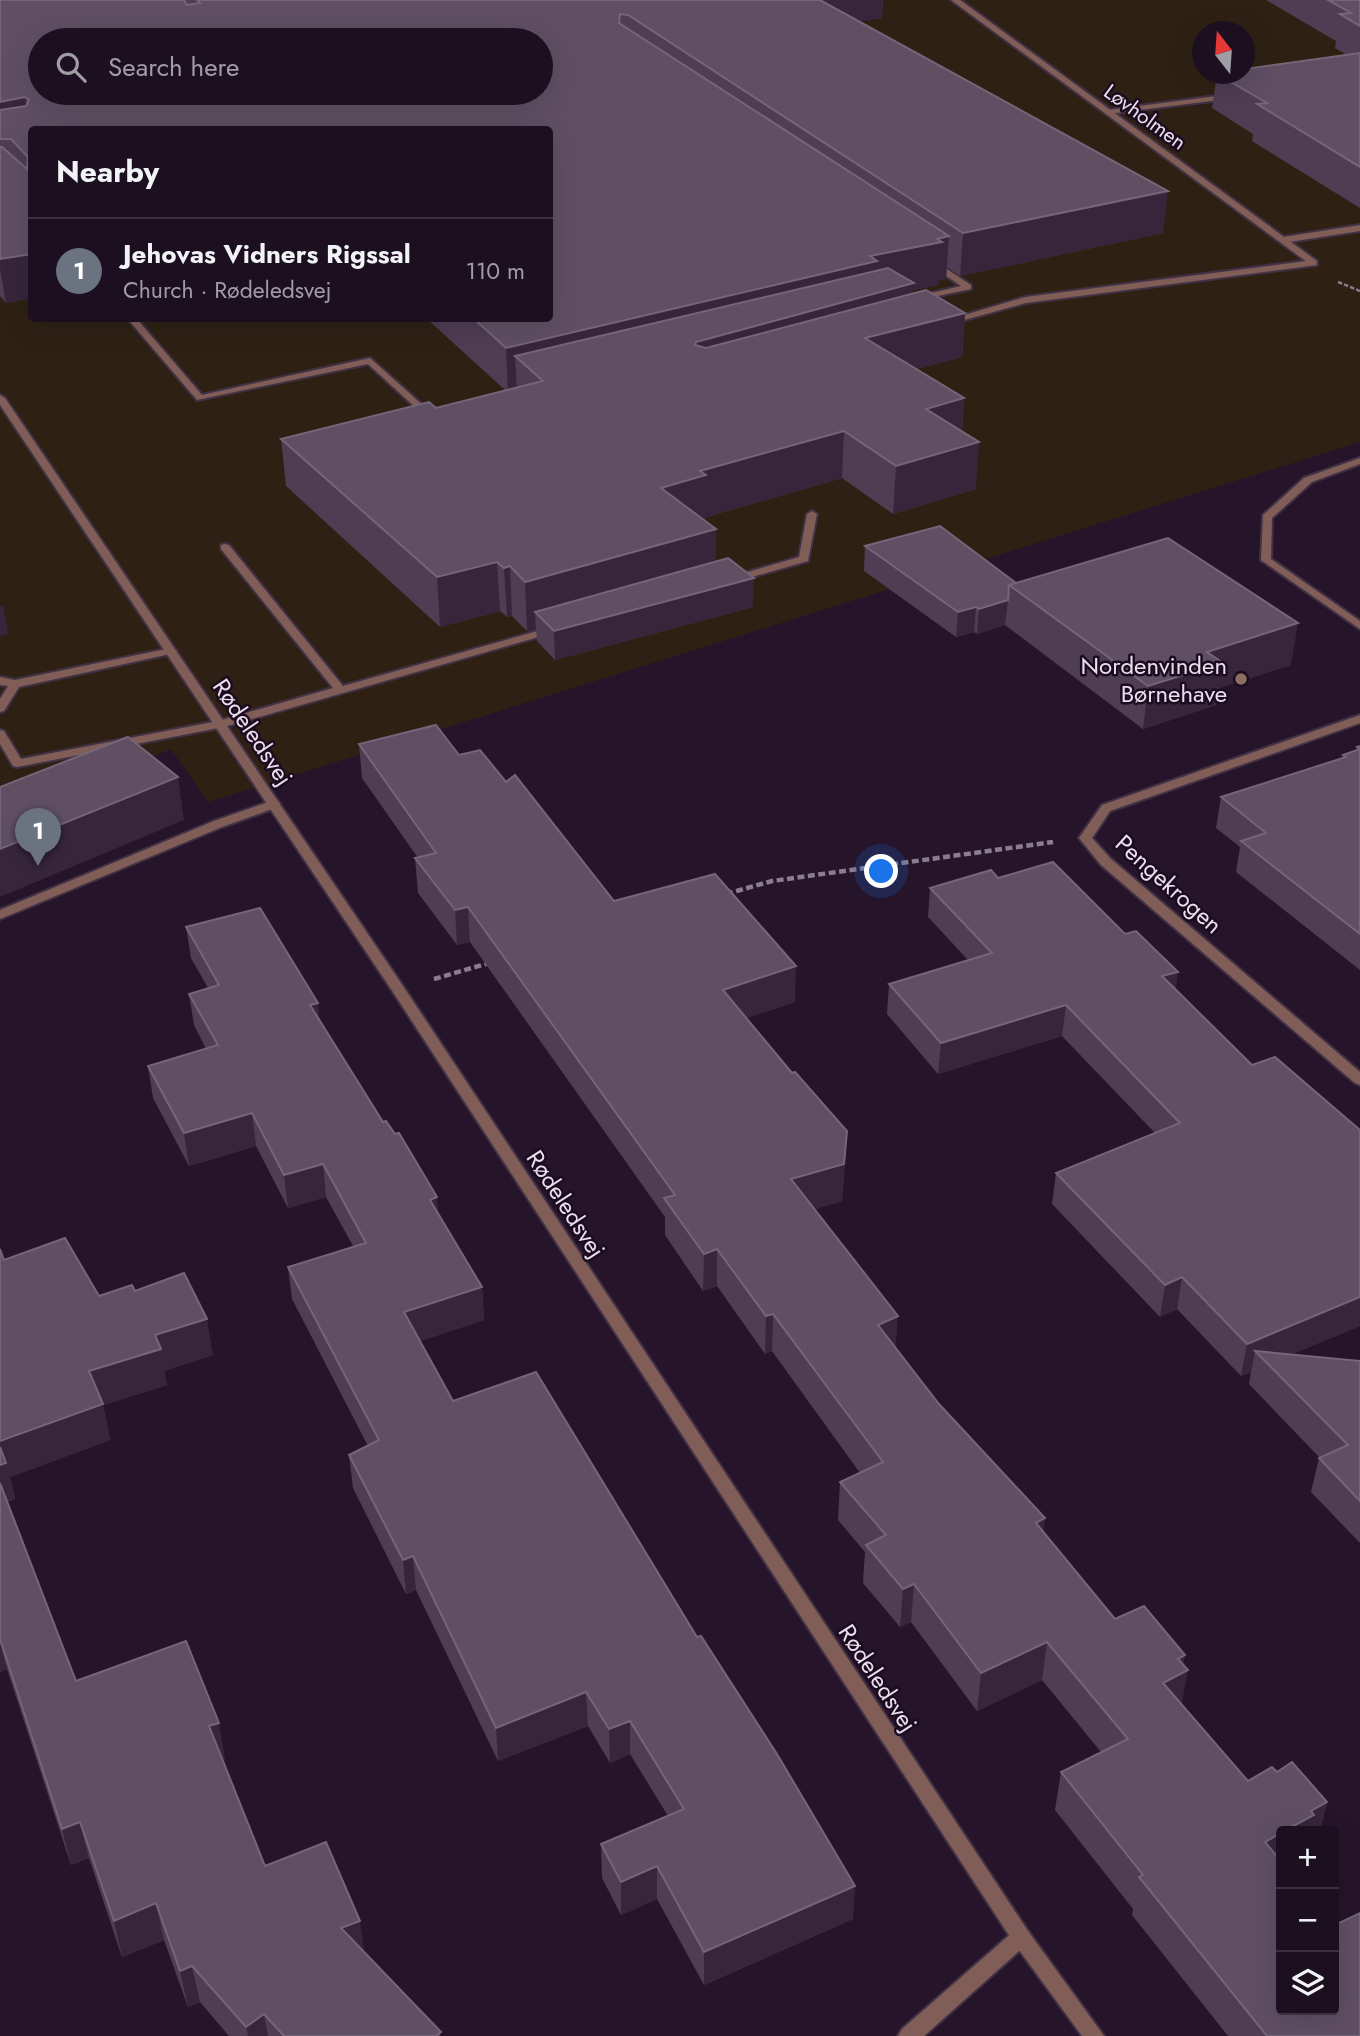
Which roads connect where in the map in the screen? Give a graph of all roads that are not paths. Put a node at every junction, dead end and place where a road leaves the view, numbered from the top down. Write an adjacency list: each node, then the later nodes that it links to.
1 (955, 0): 3 (street, Løvholmen)
2 (1241, 95): 3 (street)
3 (1108, 112): 5 (street, Løvholmen)
4 (1360, 228): 5 (street)
5 (1283, 240): 9 (street, Løvholmen)
6 (922, 256): 7 (street)
7 (901, 303)
8 (134, 322): 11 (street)
9 (931, 326)
10 (0, 398): 18 (street, Rødeledsvej)
11 (443, 414)
12 (1360, 461): 16 (street)
13 (812, 514): 15 (street)
14 (226, 547): 21 (street)
15 (724, 582)
16 (1360, 626)
17 (565, 627): 21 (street)
18 (171, 651): 20 (street); 24 (street, Rødeledsvej)
19 (0, 681): 20 (street)
20 (15, 684): 22 (street)
21 (340, 690): 24 (street)
22 (0, 708)
23 (1360, 719): 28 (street, Pengekrogen)
24 (220, 724): 25 (street); 26 (street, Rødeledsvej)
25 (0, 734)
26 (274, 804): 27 (street); 29 (street, Rødeledsvej)
27 (0, 915)
28 (1360, 1080)
29 (1020, 1937): 30 (street); 31 (street, Rødeledsvej)
30 (909, 2036)
31 (1094, 2036)

